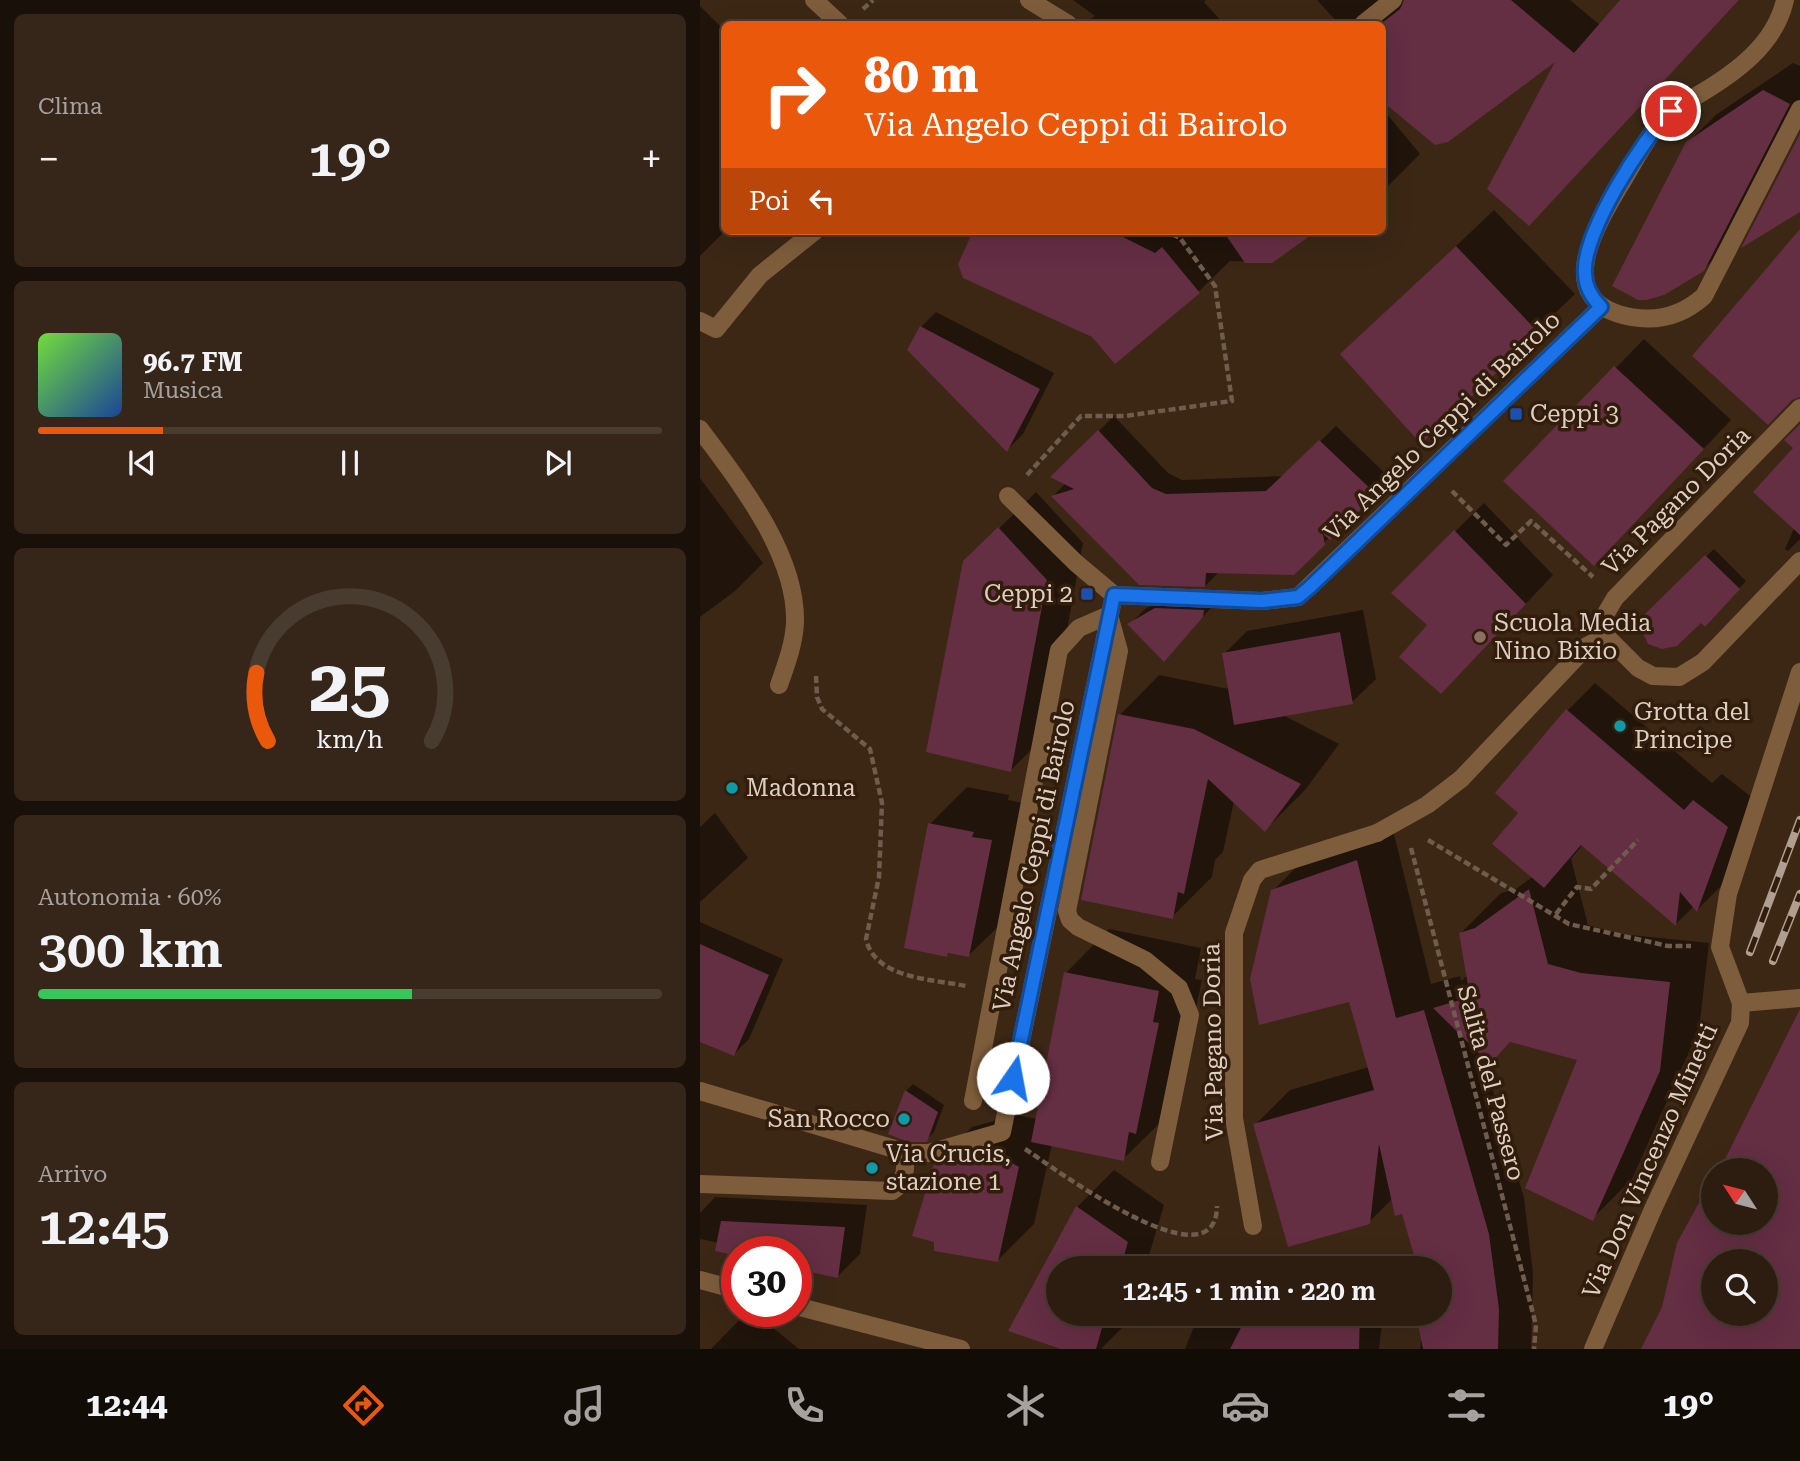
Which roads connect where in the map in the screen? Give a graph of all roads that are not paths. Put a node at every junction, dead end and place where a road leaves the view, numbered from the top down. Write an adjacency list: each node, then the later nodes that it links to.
1 (814, 0): 5 (street)
2 (1029, 0): 6 (street)
3 (1393, 0): 7 (street)
4 (1785, 0): 10 (street)
5 (837, 21)
6 (1063, 21)
7 (1367, 21)
8 (1800, 109): 10 (street)
9 (810, 235): 11 (street)
10 (1601, 307): 16 (street, Via Angelo Ceppi di Bairolo)
11 (700, 321)
12 (1800, 408): 18 (street, Via Pagano Doria)
13 (700, 429): 20 (street)
14 (1008, 496): 16 (street)
15 (1800, 561): 18 (street)
16 (1114, 595): 17 (street, Via Angelo Ceppi di Bairolo)
17 (1109, 615): 24 (street, Via Angelo Ceppi di Bairolo); 25 (street, Via Angelo Ceppi di Bairolo); 26 (street)
18 (1606, 636): 28 (street, Via Pagano Doria, bridge)
19 (1800, 672): 22 (street, Via Don Vincenzo Minetti)
20 (779, 685)
21 (1800, 998): 22 (street)
22 (1741, 1003): 33 (street, Via Don Vincenzo Minetti)
23 (700, 1091): 25 (street)
24 (973, 1101)
25 (904, 1153): 27 (street)
26 (1160, 1162)
27 (700, 1184)
28 (1253, 1226)
29 (700, 1280): 30 (street)
30 (721, 1286)
31 (812, 1310): 32 (street)
32 (961, 1349)
33 (1593, 1349)

